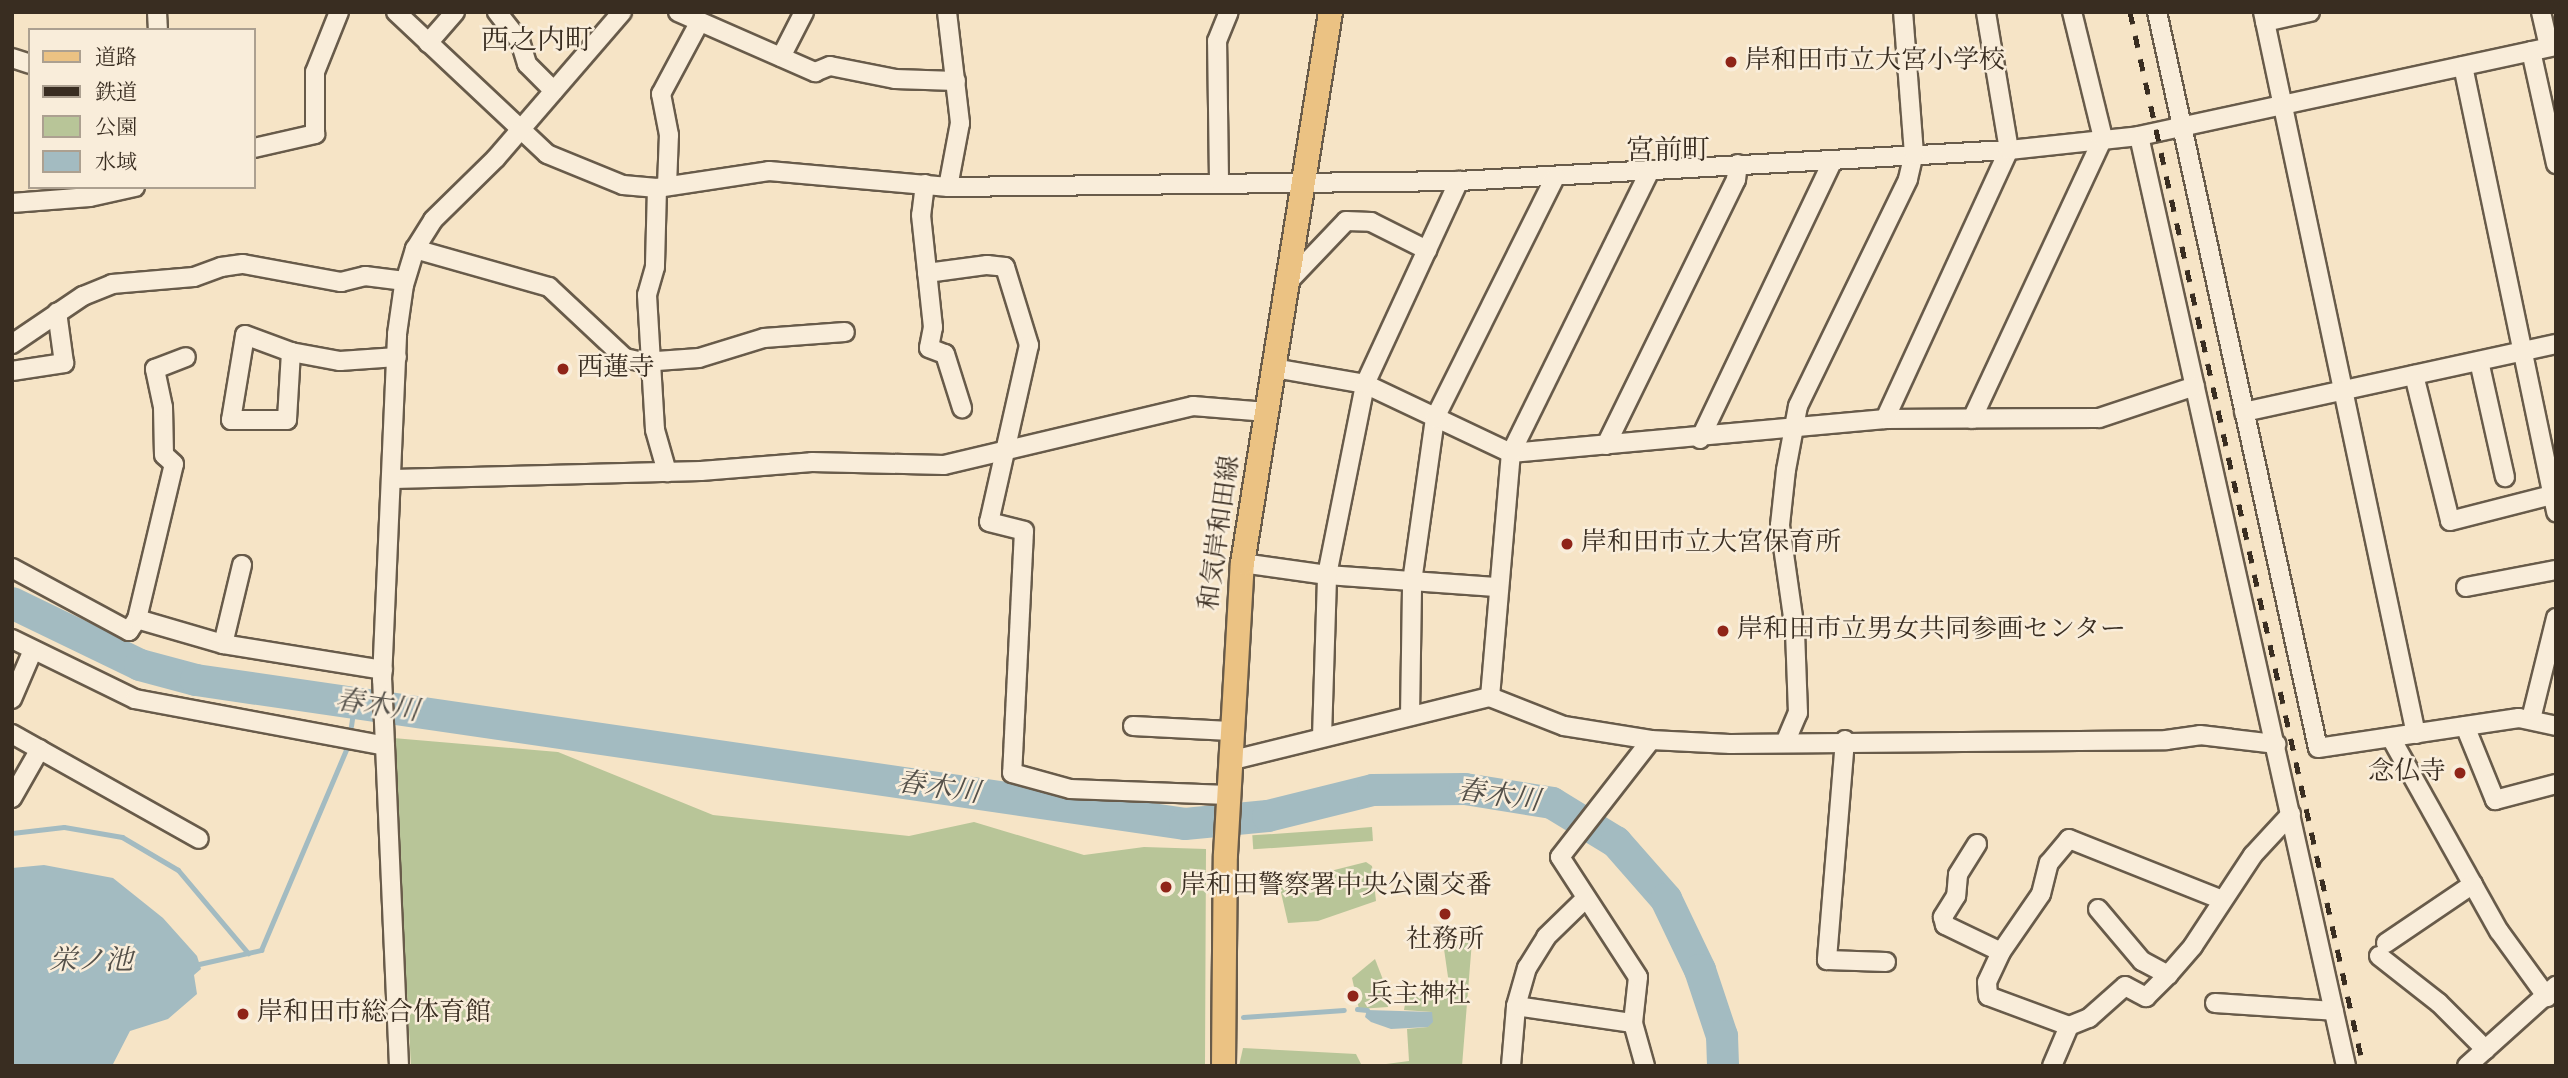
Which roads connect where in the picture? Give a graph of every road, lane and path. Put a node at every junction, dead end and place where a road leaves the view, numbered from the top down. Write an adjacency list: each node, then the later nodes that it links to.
1 (338, 12): 30 (street)
2 (396, 12): 19 (street)
3 (455, 12): 19 (street)
4 (497, 12): 24 (street)
5 (622, 12): 24 (street)
6 (678, 12): 18 (street)
7 (804, 12): 21 (street)
8 (947, 12): 23 (street)
9 (1229, 12): 38 (street)
10 (1330, 12): 39 (main road, 和気岸和田線)
11 (1903, 12): 32 (street)
12 (1986, 12): 31 (street)
13 (2072, 12): 29 (street)
14 (2157, 12): 26 (street)
15 (2310, 12): 17 (street)
16 (2541, 12): 20 (street)
17 (2264, 17): 25 (street)
18 (699, 23): 21 (street); 42 (street)
19 (428, 43): 27 (street)
20 (2545, 48): 22 (street); 35 (street)
21 (781, 57): 23 (street)
22 (2463, 66): 25 (street); 56 (street)
23 (956, 81): 43 (street)
24 (554, 91): 27 (street)
25 (2281, 106): 26 (street); 66 (street)
26 (2181, 127): 28 (street); 68 (street)
27 (520, 129): 42 (street); 46 (street)
28 (2139, 136): 29 (street); 65 (street)
29 (2103, 138): 31 (street); 72 (street)
30 (256, 148)
31 (2008, 150): 32 (street); 71 (street)
32 (1914, 154): 33 (street); 73 (street)
33 (1833, 160): 34 (street); 74 (street)
34 (1738, 164): 36 (street); 75 (street)
35 (2556, 164)
36 (1650, 170): 37 (street); 77 (street)
37 (1555, 177): 40 (street); 70 (street)
38 (1219, 180): 39 (street); 43 (street)
39 (1304, 181): 40 (street); 50 (main road, 和気岸和田線)
40 (1459, 181): 47 (street)
41 (925, 184): 42 (street); 43 (street); 48 (street)
42 (662, 187): 60 (street)
43 (948, 187)
44 (126, 189): 45 (street)
45 (12, 204)
46 (415, 249): 49 (street); 60 (street)
47 (1427, 250): 50 (street); 64 (street)
48 (927, 273): 67 (street); 76 (street)
49 (405, 281): 51 (street); 58 (street)
50 (1288, 282): 61 (main road, 和気岸和田線)
51 (57, 312): 53 (street); 62 (street)
52 (845, 332): 60 (street)
53 (12, 344)
54 (2556, 344): 56 (street)
55 (292, 352): 55 (street); 58 (street)
56 (2522, 352): 59 (street); 81 (street)
57 (186, 357): 91 (street)
58 (397, 357): 80 (street)
59 (2479, 361): 63 (street); 79 (street)
60 (652, 363): 78 (street)
61 (1274, 368): 64 (street); 69 (main road, 和気岸和田線)
62 (12, 371)
63 (2414, 375): 66 (street); 81 (street)
64 (1365, 384): 70 (street); 86 (street)
65 (2195, 386): 72 (street); 112 (street)
66 (2346, 390): 68 (street); 105 (street)
67 (962, 408)
68 (2244, 411): 107 (street)
69 (1267, 412): 76 (street); 82 (main road, 和気岸和田線)
70 (1435, 418): 77 (street); 87 (street)
71 (1885, 419): 72 (street); 73 (street)
72 (1972, 419)
73 (1796, 428): 74 (street); 111 (street)
74 (1700, 439): 75 (street)
75 (1606, 445): 77 (street)
76 (1006, 449): 78 (street); 117 (street)
77 (1511, 453): 88 (street)
78 (667, 472): 80 (street)
79 (2505, 477)
80 (394, 479): 95 (street)
81 (2554, 503)
82 (1242, 563): 86 (street); 103 (main road, 和気岸和田線)
83 (242, 565): 93 (street)
84 (12, 568): 91 (street)
85 (2556, 570): 89 (street)
86 (1327, 575): 87 (street); 106 (street)
87 (1412, 582): 88 (street); 98 (street)
88 (1496, 587): 96 (street)
89 (2466, 587)
90 (2556, 618): 99 (street)
91 (137, 619): 93 (street)
92 (12, 639): 94 (street)
93 (223, 644): 95 (street)
94 (33, 650): 97 (street); 110 (street)
95 (383, 675): 110 (street)
96 (1490, 697): 98 (street); 108 (street)
97 (12, 699)
98 (1410, 716): 106 (street)
99 (2531, 719): 101 (street); 102 (street)
100 (1133, 726): 103 (street)
101 (2465, 726): 105 (street); 115 (street)
102 (2556, 726)
103 (1230, 731): 114 (main road, 和気岸和田線)
104 (12, 734): 113 (street)
105 (2416, 734): 107 (street)
106 (1322, 737): 114 (street)
107 (2391, 738): 121 (street)
108 (1651, 740): 111 (street); 123 (street)
109 (1845, 740): 111 (street); 112 (street); 126 (street)
110 (385, 741): 135 (street)
111 (1785, 743)
112 (2276, 744): 118 (street)
113 (40, 749): 116 (street); 119 (street)
114 (1229, 761): 117 (main road, 和気岸和田線)
115 (2556, 784)
116 (12, 798)
117 (1227, 798): 136 (main road, 和気岸和田線)
118 (2291, 814): 122 (street); 131 (street)
119 (199, 839)
120 (1977, 844): 125 (street)
121 (2473, 884): 128 (street); 134 (street)
122 (2220, 899): 125 (street); 127 (street)
123 (1584, 900): 130 (street); 132 (street)
124 (2098, 909): 127 (street)
125 (2001, 952): 133 (street)
126 (1886, 962)
127 (2168, 975): 133 (street)
128 (2551, 991): 134 (street)
129 (2215, 1003): 131 (street)
130 (1516, 1006): 132 (street); 137 (street)
131 (2334, 1011): 140 (street)
132 (1633, 1023): 138 (street)
133 (2069, 1026): 139 (street)
134 (2486, 1049): 141 (street)
135 (399, 1066)
136 (1223, 1066)
137 (1511, 1066)
138 (1645, 1066)
139 (2052, 1066)
140 (2346, 1066)
141 (2467, 1066)

